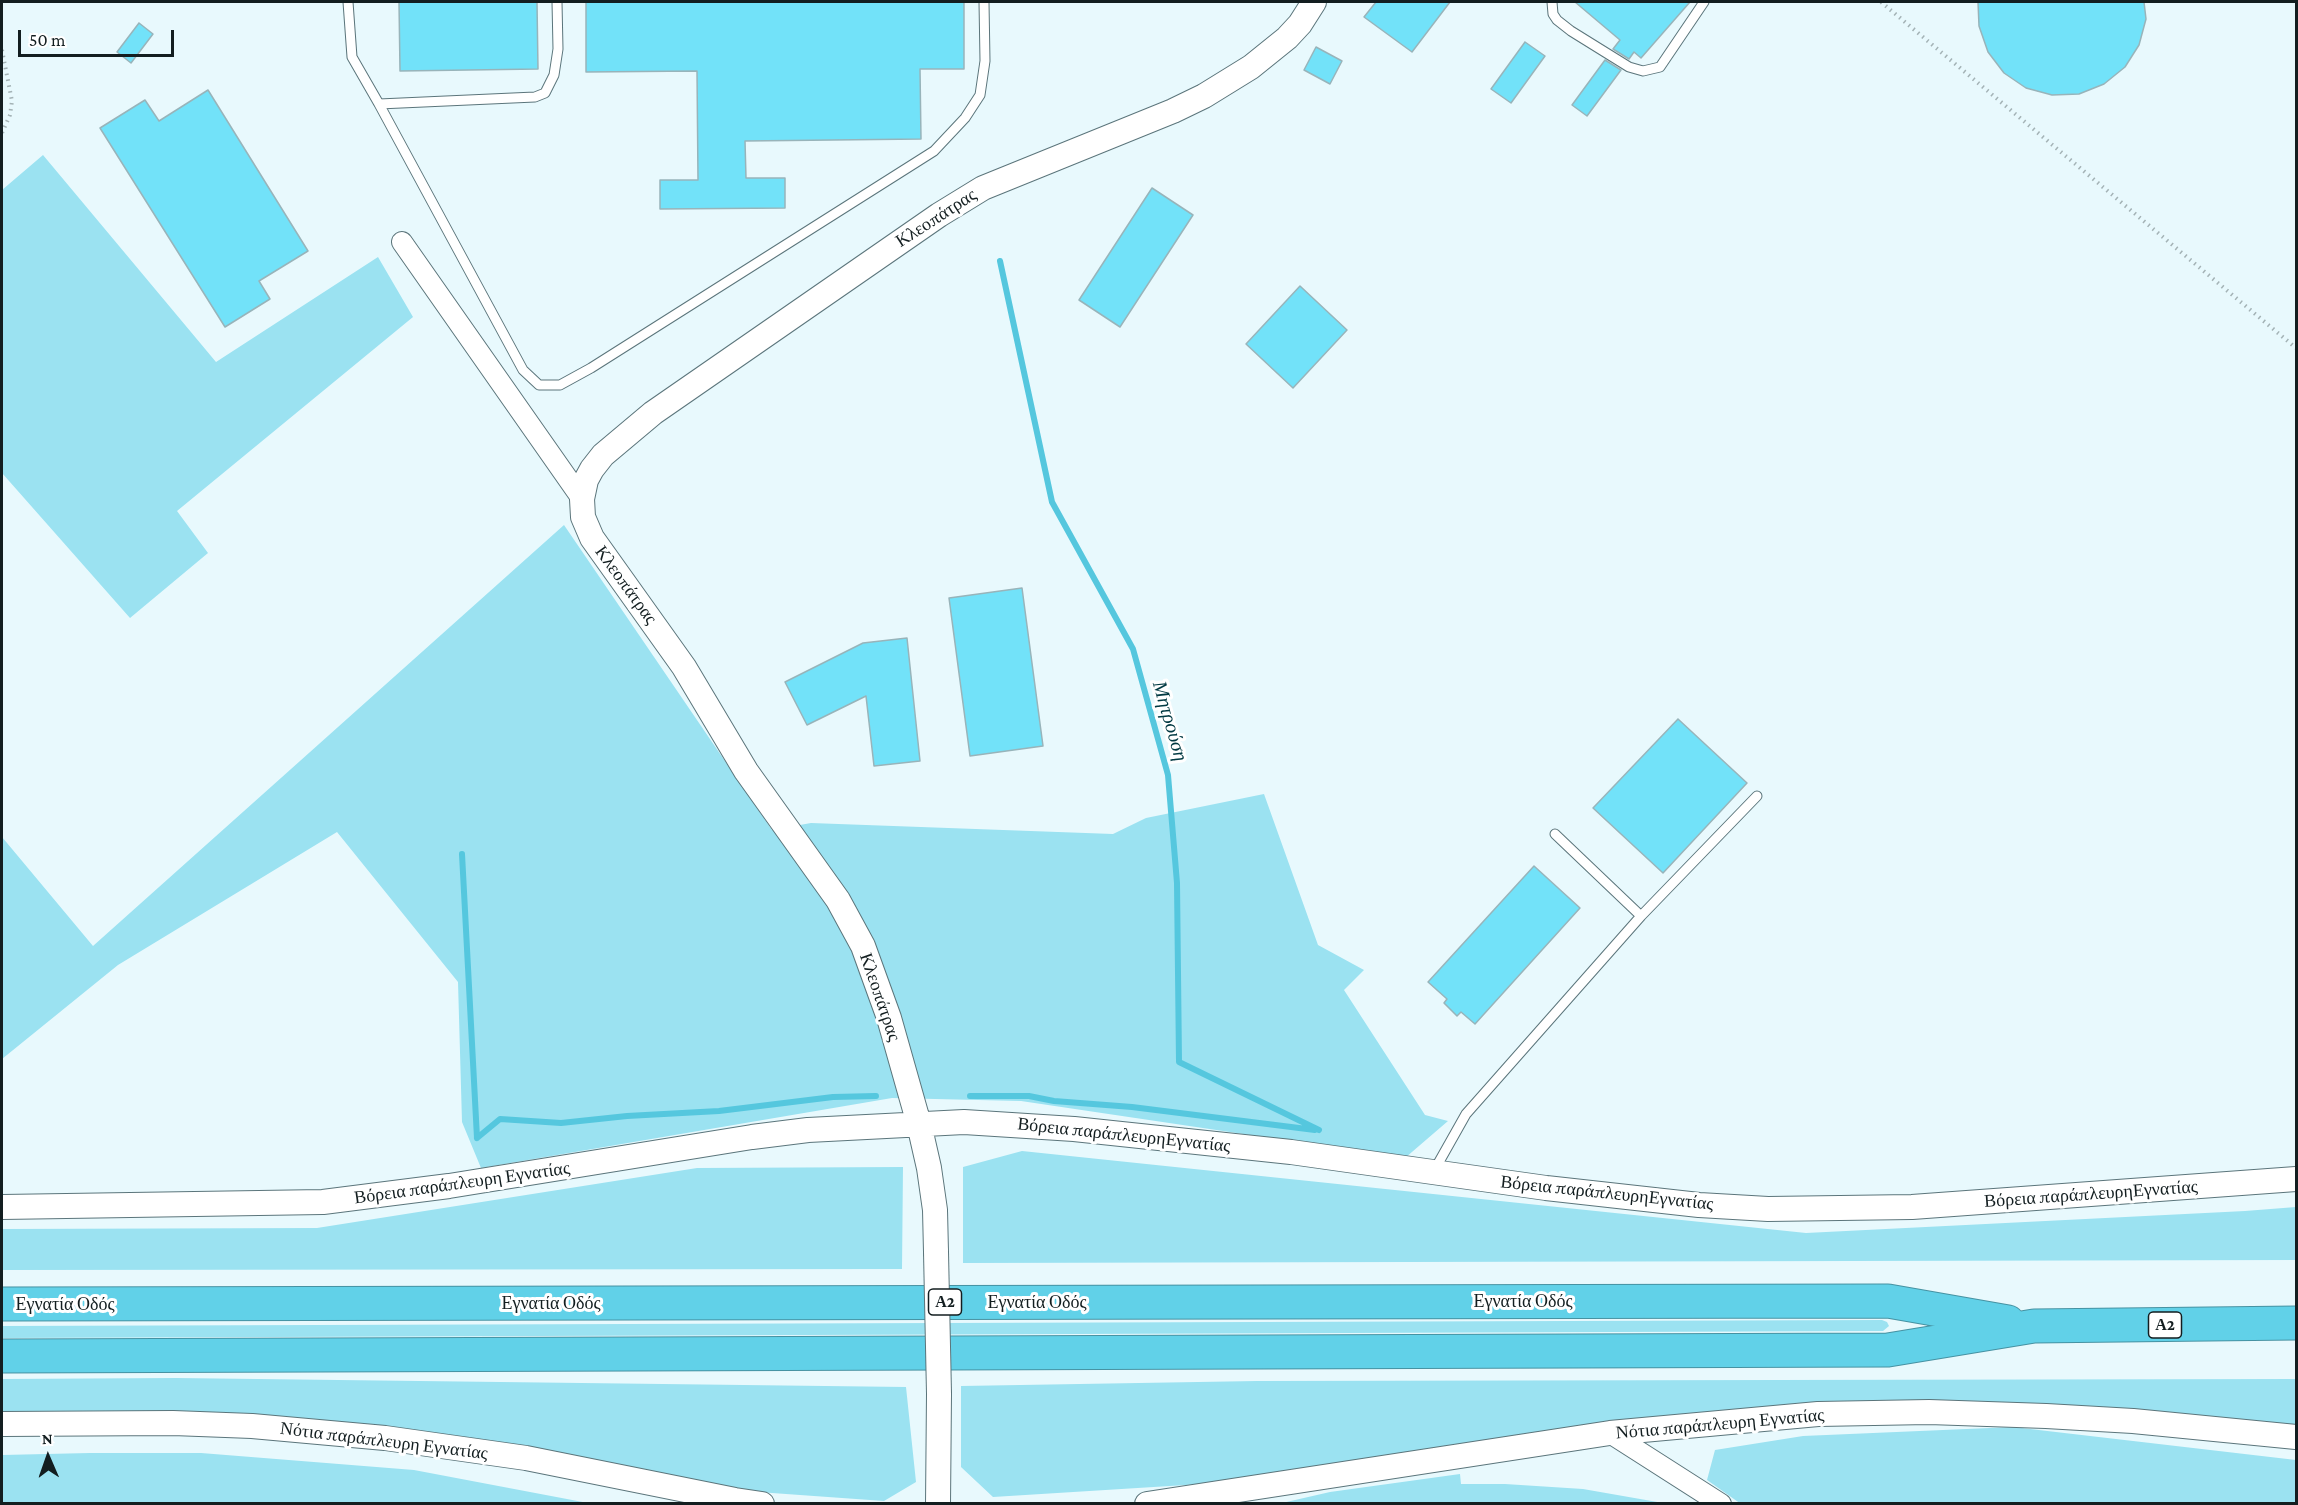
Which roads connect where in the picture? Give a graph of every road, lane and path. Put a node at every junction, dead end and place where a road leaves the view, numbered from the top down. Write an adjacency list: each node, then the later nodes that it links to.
1 (348, 2): 9 (lane)
2 (557, 2): 9 (lane)
3 (984, 2): 9 (lane)
4 (1314, 2): 13 (street, Κλεοπάτρας)
5 (1552, 2): 6 (lane)
6 (1704, 2)
7 (1881, 2): 12 (path)
8 (2, 50): 10 (path)
9 (379, 104)
10 (2, 132)
11 (402, 242): 13 (street)
12 (2296, 348)
13 (582, 499): 17 (street, Κλεοπάτρας)
14 (1757, 796): 16 (lane)
15 (1555, 834): 16 (lane)
16 (1641, 916): 18 (lane)
17 (919, 1124): 18 (street, Βόρεια παράπλευρηΕγνατίας); 20 (street, Βόρεια παράπλευρη Εγνατίας); 29 (street, Κλεοπάτρας, bridge)
18 (1433, 1172): 19 (street, Βόρεια παράπλευρηΕγνατίας)
19 (2296, 1179)
20 (2, 1207)
21 (2, 1304): 23 (highway, Εγνατία Οδός / Α2)
22 (2296, 1323): 23 (highway, Εγνατία Οδός / Α2)
23 (2034, 1326): 24 (highway, Εγνατία Οδός / Α2)
24 (2, 1356)
25 (2, 1424): 28 (street, Νότια παράπλευρη Εγνατίας)
26 (1610, 1433): 27 (street, Νότια παράπλευρη Εγνατίας); 30 (street, Νότια παράπλευρη Εγνατίας); 31 (street)
27 (2296, 1437)
28 (762, 1503)
29 (938, 1503)
30 (1147, 1503)
31 (1721, 1503)

